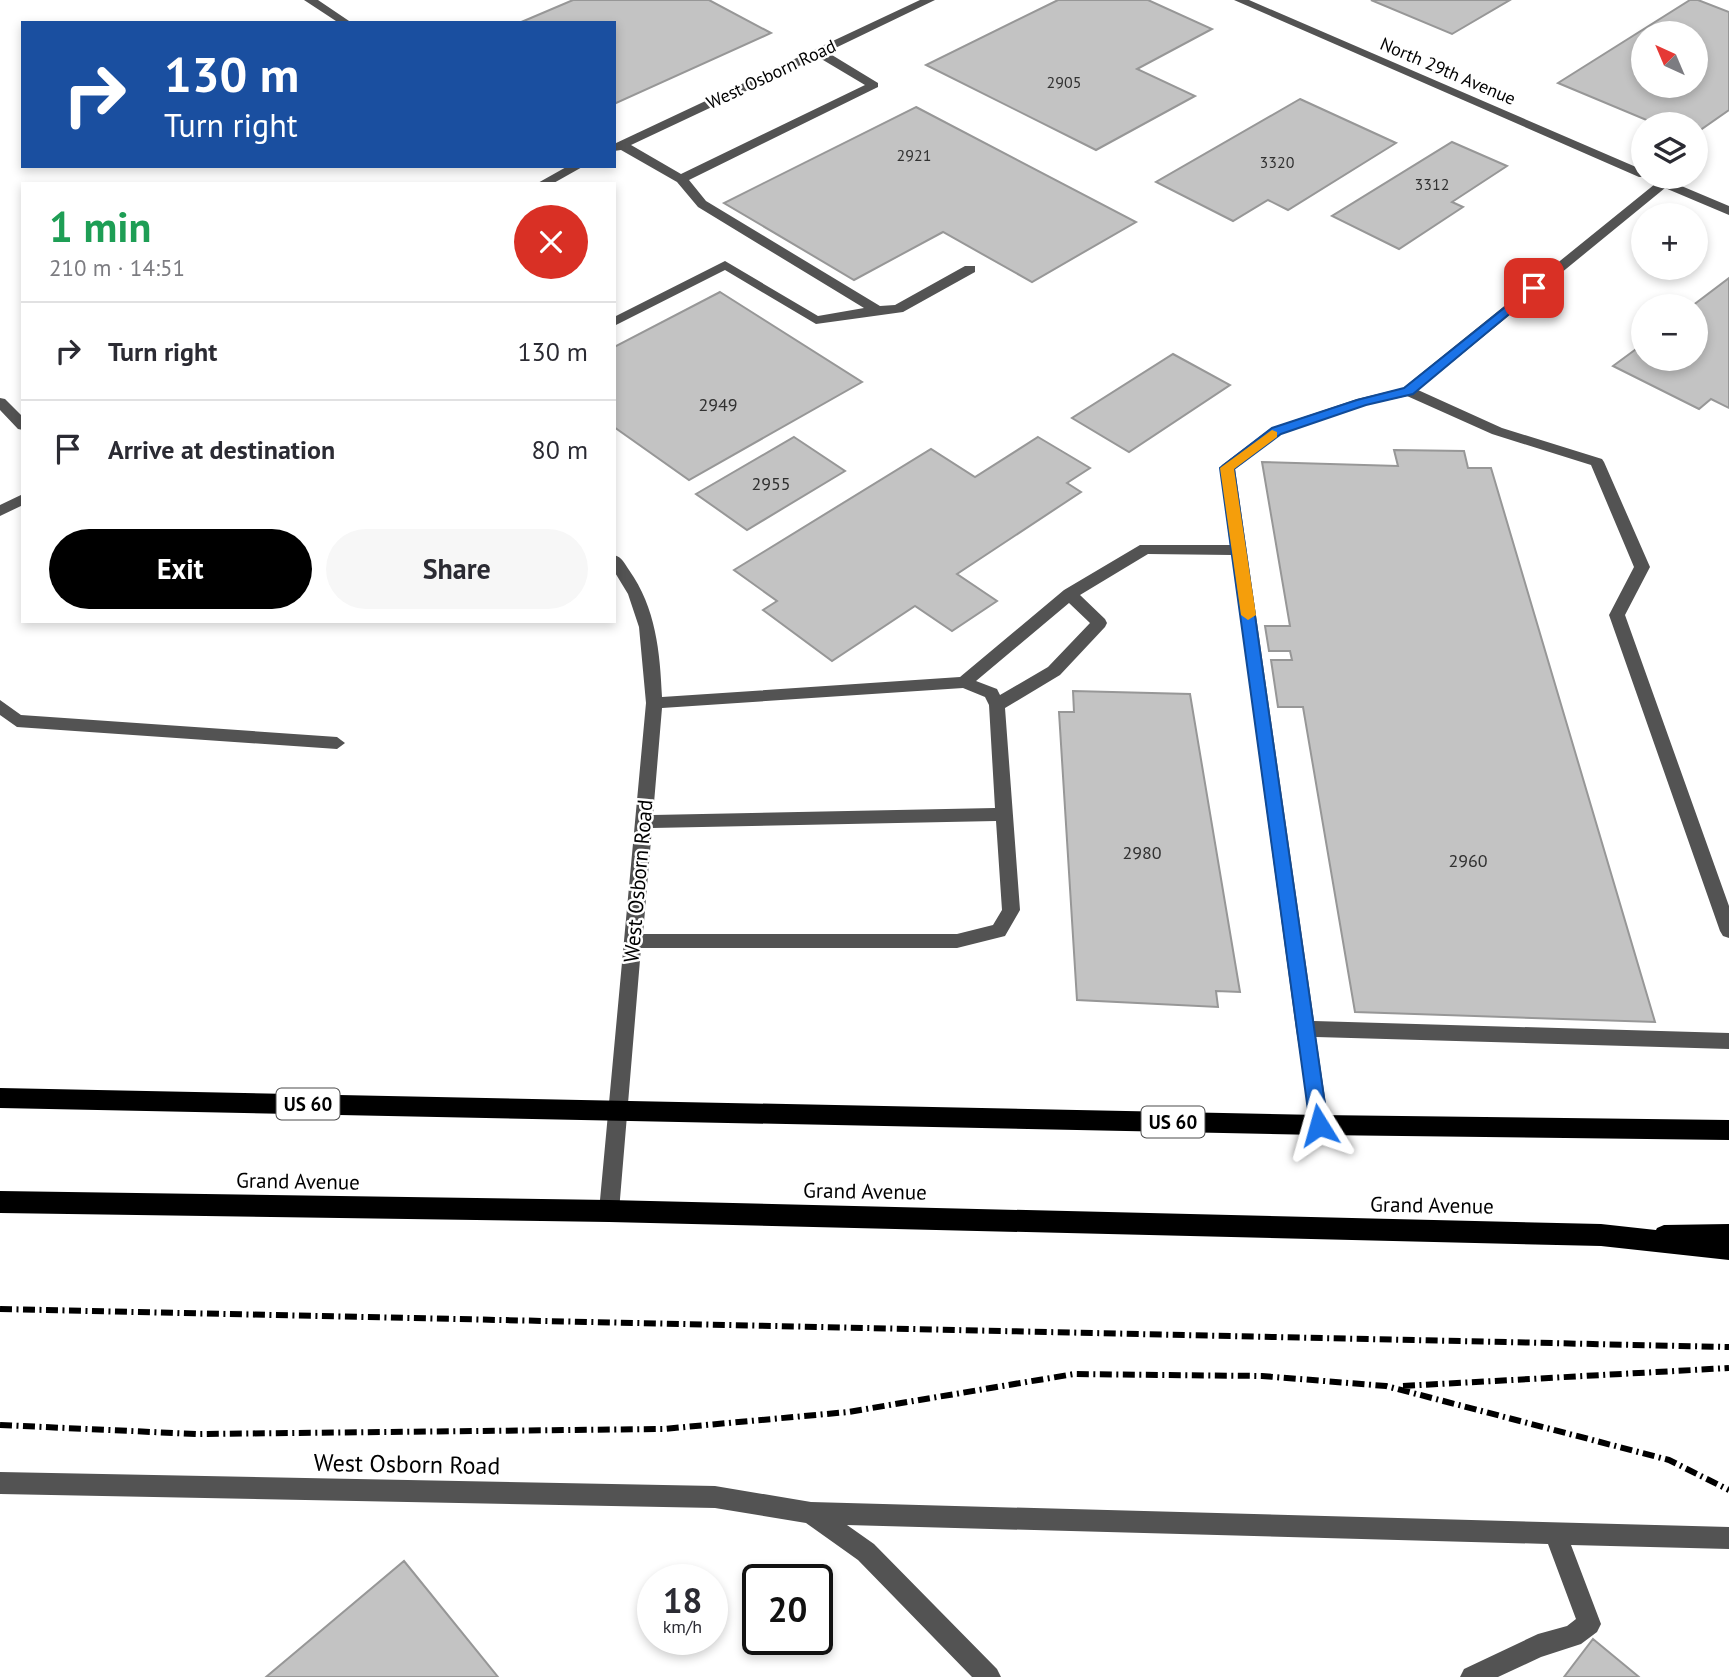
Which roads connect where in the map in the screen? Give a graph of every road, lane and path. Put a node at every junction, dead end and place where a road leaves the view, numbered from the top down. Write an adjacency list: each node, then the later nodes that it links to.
1 (310, 0): 4 (street)
2 (929, 0): 5 (street, West Osborn Road)
3 (1240, 0): 8 (street, North 29th Avenue)
4 (344, 21)
5 (818, 52): 6 (street, West Osborn Road); 9 (street)
6 (618, 147): 9 (street)
7 (574, 168): 10 (street)
8 (1631, 169)
9 (681, 179): 15 (street)
10 (546, 182)
11 (1645, 189): 17 (street)
12 (1677, 189): 13 (street)
13 (1729, 211)
14 (970, 269): 15 (street)
15 (877, 310): 16 (street)
16 (616, 321)
17 (1408, 391): 22 (street); 32 (street)
18 (0, 402): 19 (street)
19 (20, 419)
20 (21, 500): 21 (street)
21 (0, 511)
22 (1239, 550): 24 (street); 34 (street)
23 (616, 562): 26 (street, West Osborn Road)
24 (1070, 594): 25 (street); 27 (street)
25 (964, 682): 26 (street); 27 (street)
26 (654, 703): 31 (street, West Osborn Road)
27 (997, 705): 30 (street)
28 (0, 706): 29 (street)
29 (337, 743)
30 (1005, 814): 31 (street); 33 (street)
31 (643, 822): 33 (street, West Osborn Road)
32 (1729, 931)
33 (633, 941): 37 (street, West Osborn Road)
34 (1305, 1028): 35 (street); 38 (street)
35 (1729, 1041)
36 (0, 1098): 37 (highway, US 60)
37 (617, 1112): 38 (highway, US 60); 41 (street, West Osborn Road)
38 (1319, 1125): 39 (highway, US 60)
39 (1729, 1130)
40 (0, 1202): 41 (highway, Grand Avenue)
41 (609, 1211): 43 (highway, Grand Avenue)
42 (1729, 1233): 43 (main road, Grand Avenue)
43 (1601, 1235): 44 (highway)
44 (1729, 1248)
45 (0, 1483): 46 (street, West Osborn Road)
46 (811, 1513): 47 (street, West Osborn Road); 49 (street)
47 (1555, 1533): 48 (street, West Osborn Road); 50 (street)
48 (1729, 1538)
49 (989, 1677)
50 (1472, 1677)

